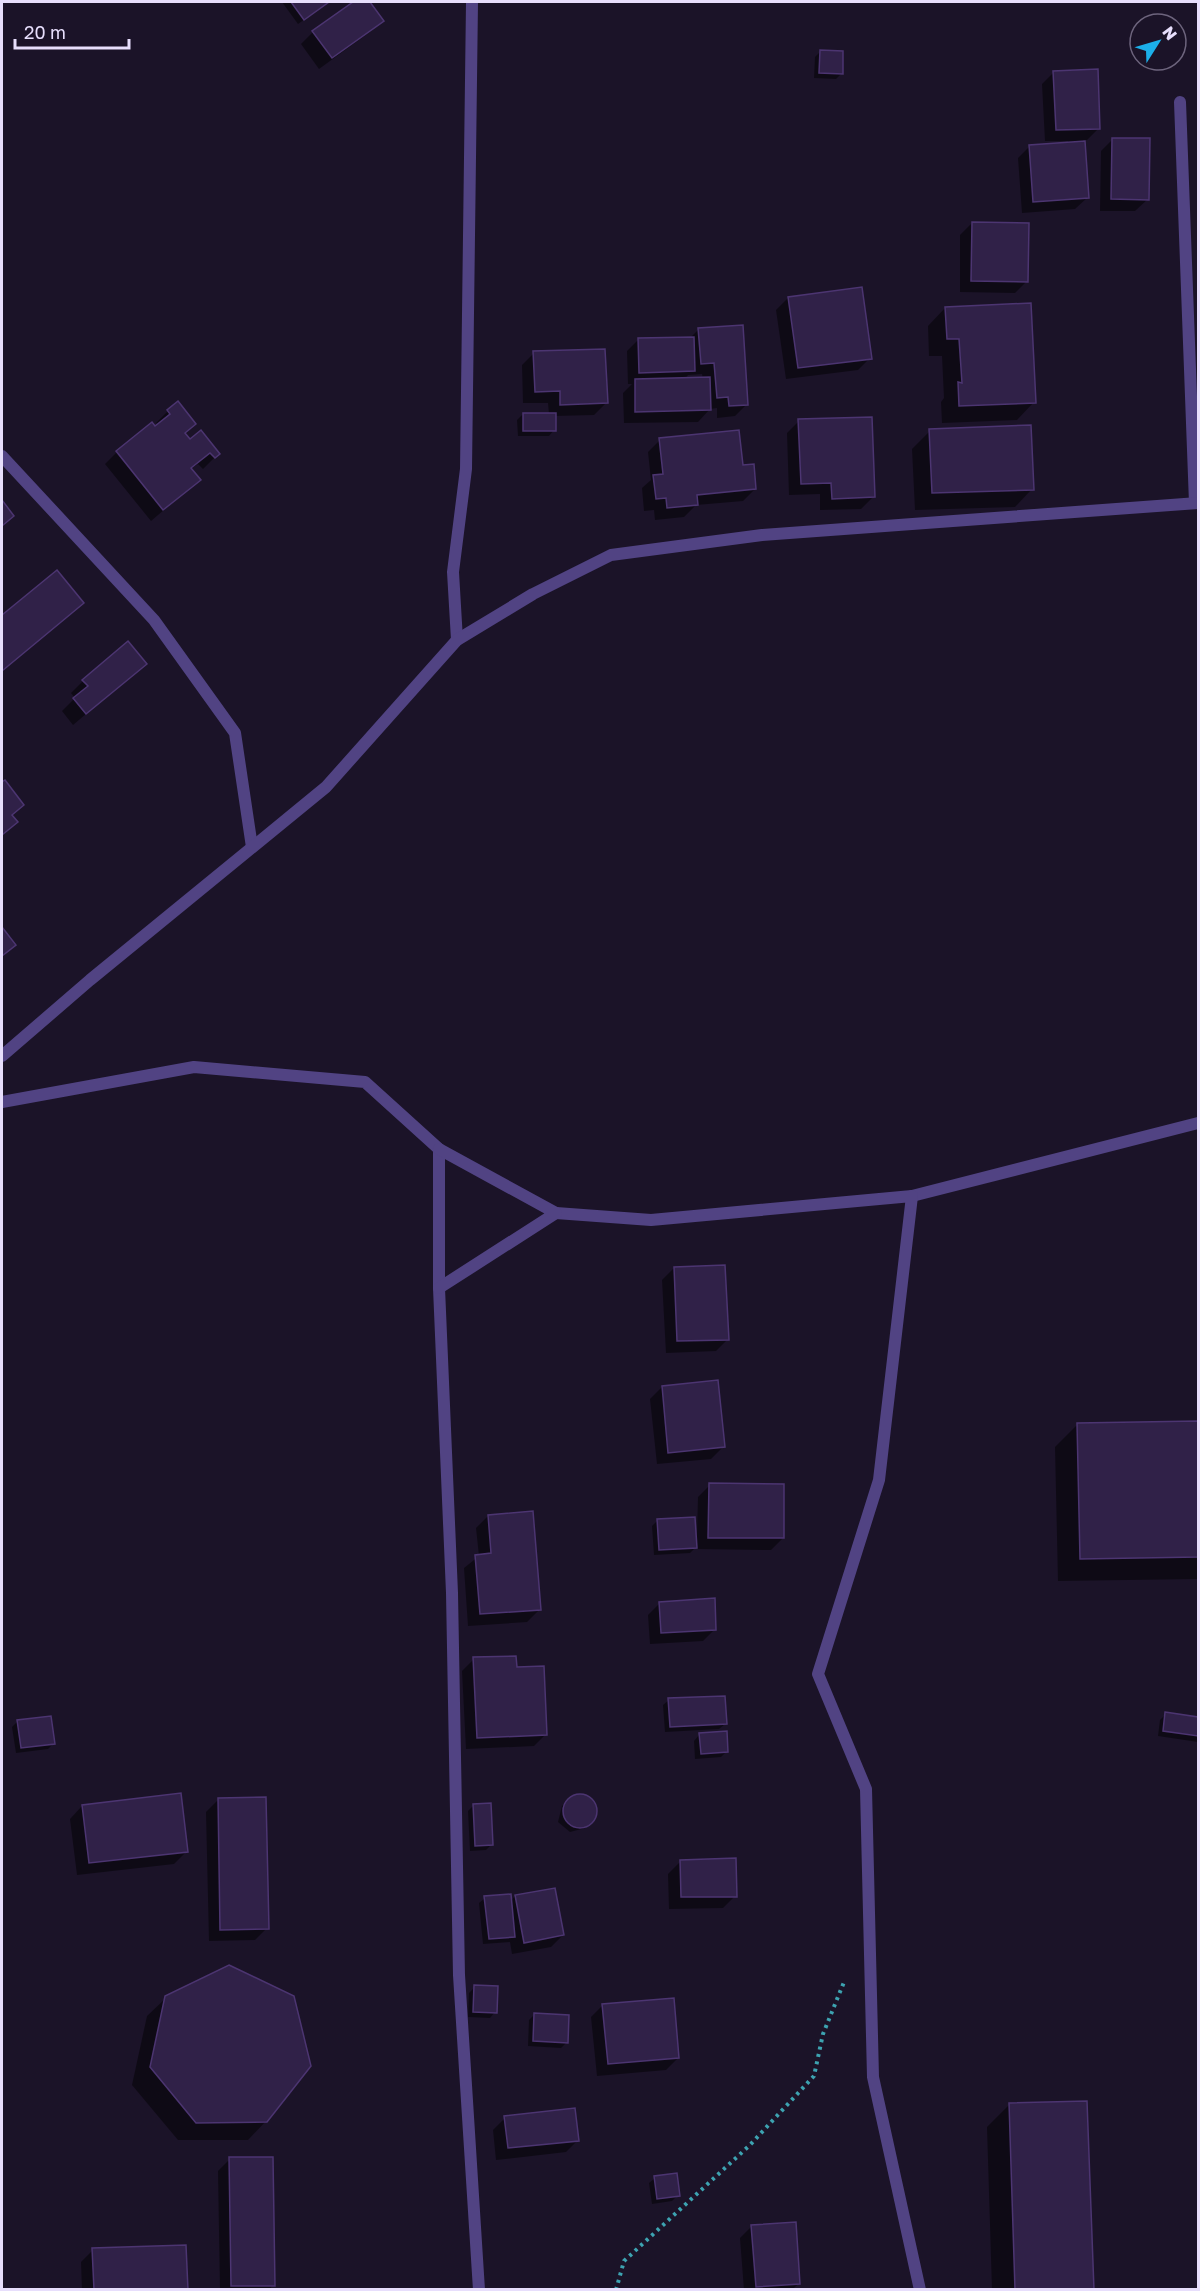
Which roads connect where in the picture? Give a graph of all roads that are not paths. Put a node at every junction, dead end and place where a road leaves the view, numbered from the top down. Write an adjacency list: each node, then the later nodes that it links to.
1 (472, 2): 5 (street)
2 (1180, 102): 4 (street)
3 (2, 456): 6 (street)
4 (1197, 503): 5 (street)
5 (457, 640): 6 (street)
6 (252, 848): 7 (street)
7 (2, 1056)
8 (2, 1102): 10 (street)
9 (1198, 1123): 11 (street)
10 (439, 1149): 12 (street); 13 (street)
11 (912, 1196): 12 (street); 15 (street)
12 (556, 1213): 13 (street)
13 (439, 1288): 14 (street)
14 (479, 2289)
15 (920, 2289)

